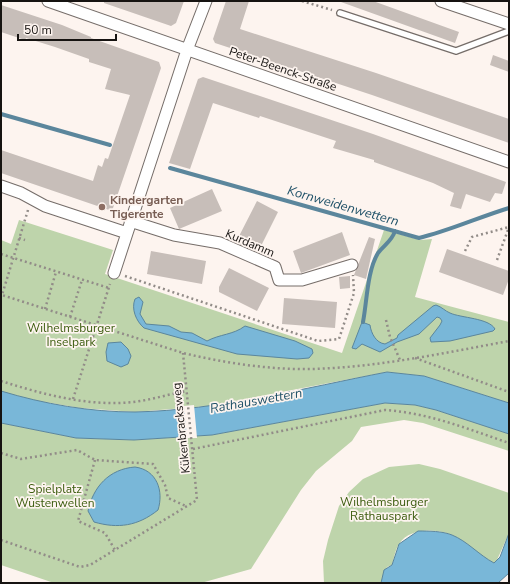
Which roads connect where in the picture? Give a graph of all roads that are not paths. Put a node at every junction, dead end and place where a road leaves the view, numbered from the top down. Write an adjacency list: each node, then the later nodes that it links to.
1 (48, 1): 7 (street, Peter-Beenck-Straße)
2 (206, 1): 7 (street)
3 (441, 1): 5 (street)
4 (340, 12): 6 (lane)
5 (509, 24)
6 (509, 31)
7 (187, 50): 8 (street, Peter-Beenck-Straße); 10 (street)
8 (509, 162)
9 (1, 186): 11 (street)
10 (130, 221): 11 (street); 12 (street, Kurdamm)
11 (126, 233): 13 (street)
12 (352, 265)
13 (114, 273)

